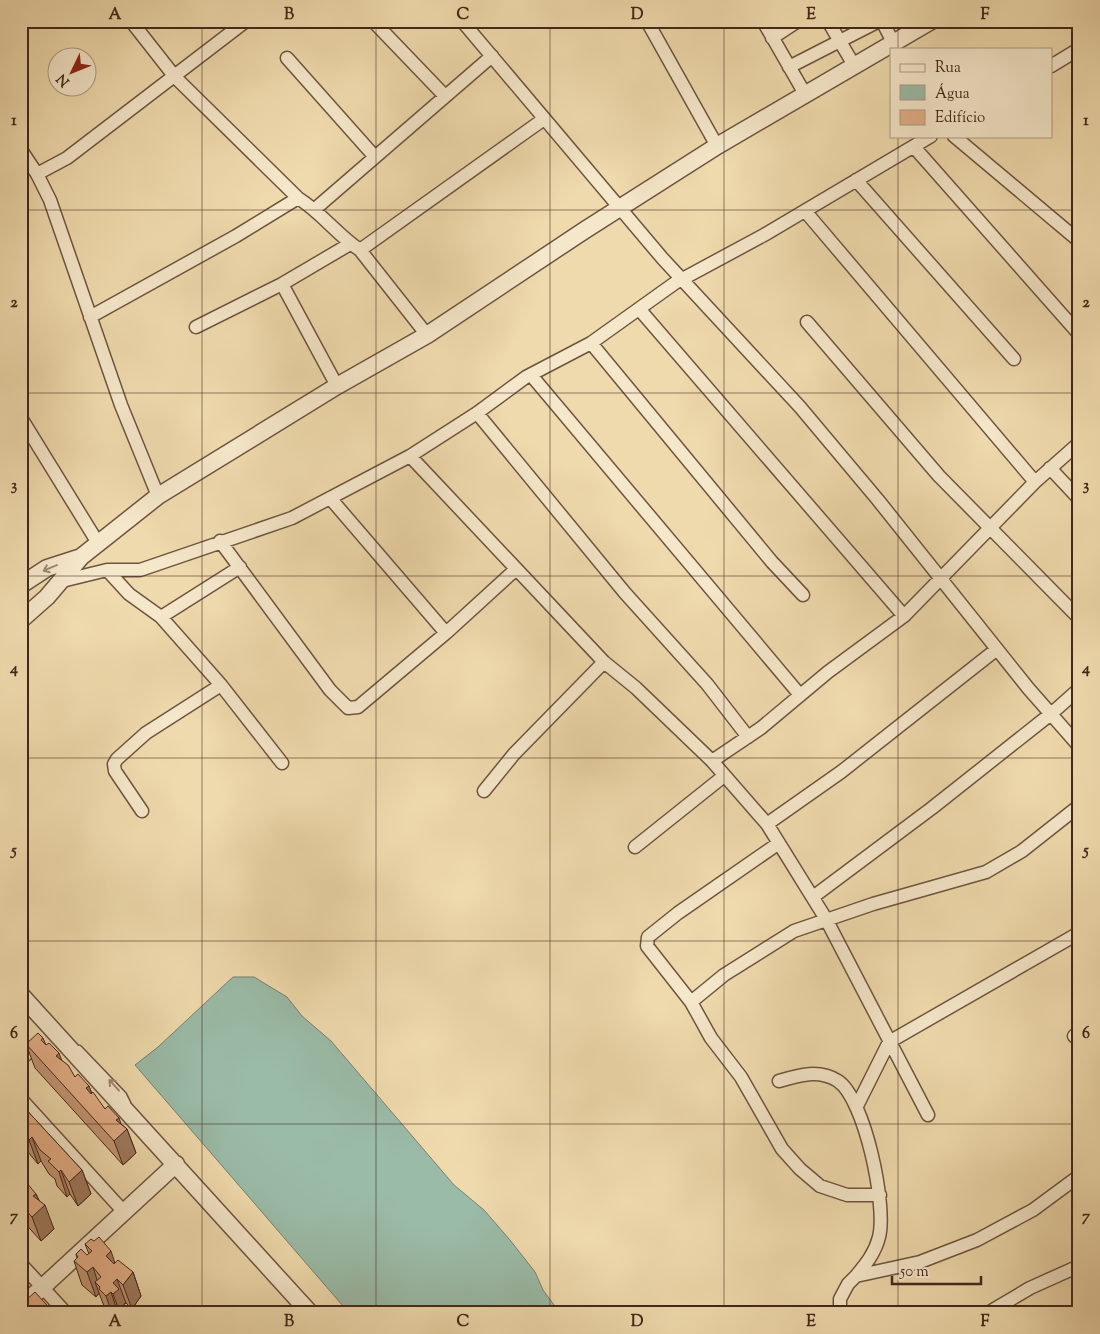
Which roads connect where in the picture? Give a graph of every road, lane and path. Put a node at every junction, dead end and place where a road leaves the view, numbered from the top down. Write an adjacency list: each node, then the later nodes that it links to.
1 (132, 21): 22 (street)
2 (246, 21): 22 (street)
3 (373, 21): 24 (street)
4 (462, 21): 17 (street)
5 (647, 21): 28 (street)
6 (763, 21): 13 (street)
7 (798, 21): 13 (street)
8 (828, 21): 14 (street)
9 (880, 21): 11 (street); 15 (street)
10 (931, 21): 12 (street)
11 (855, 26): 14 (street)
12 (913, 26): 15 (street)
13 (772, 38): 20 (street)
14 (839, 40): 20 (street); 21 (street)
15 (894, 44): 21 (street)
16 (1079, 49): 19 (street)
17 (492, 56): 24 (street); 25 (street)
18 (287, 58): 31 (street)
19 (1052, 65)
20 (789, 66): 23 (street)
21 (854, 67): 23 (street)
22 (175, 77): 32 (street); 34 (street)
23 (805, 94): 28 (street)
24 (444, 96): 31 (street)
25 (544, 120): 35 (street); 39 (street)
26 (928, 138): 29 (street)
27 (956, 138): 38 (street)
28 (717, 146): 35 (street)
29 (914, 147): 33 (street); 46 (street)
30 (21, 150): 32 (street)
31 (375, 156): 36 (street)
32 (37, 174): 43 (street)
33 (856, 180): 37 (street); 49 (street)
34 (298, 198): 36 (street); 43 (street)
35 (621, 207): 40 (street); 47 (street)
36 (315, 209): 39 (street)
37 (805, 211): 40 (street); 57 (street)
38 (1076, 234)
39 (355, 247): 41 (street); 47 (street)
40 (683, 278): 42 (street); 68 (street)
41 (282, 284): 45 (street); 51 (street)
42 (640, 310): 48 (street); 72 (street)
43 (90, 317): 58 (street)
44 (807, 322): 61 (street)
45 (196, 327)
46 (1079, 334)
47 (427, 335): 51 (street)
48 (591, 343): 50 (street); 71 (street)
49 (1014, 359)
50 (531, 374): 52 (street); 81 (street)
51 (337, 386): 58 (street)
52 (477, 413): 55 (street); 83 (street)
53 (21, 418): 63 (street)
54 (1079, 443): 56 (street)
55 (410, 456): 59 (street); 67 (street)
56 (1050, 468): 57 (street); 60 (street)
57 (1036, 482): 61 (street)
58 (158, 496): 63 (street)
59 (330, 498): 62 (street); 76 (street)
60 (1079, 499)
61 (991, 528): 68 (street); 74 (street)
62 (220, 541): 65 (street); 66 (street)
63 (98, 544): 64 (street)
64 (81, 557): 69 (street); 70 (street, one-way to 70)
65 (240, 567): 73 (street); 76 (street)
66 (107, 570): 69 (street); 73 (street)
67 (515, 570): 76 (street); 78 (street)
68 (941, 580): 72 (street); 77 (street)
69 (62, 581): 75 (street)
70 (21, 585)
71 (803, 595)
72 (904, 616): 81 (street)
73 (161, 617): 79 (street)
74 (1079, 618)
75 (21, 620)
76 (446, 633)
77 (997, 649): 82 (street); 91 (street)
78 (604, 662): 85 (street); 88 (street)
79 (220, 685): 86 (street); 90 (street)
80 (1079, 689): 82 (street)
81 (800, 696): 83 (street)
82 (1052, 713): 84 (street); 94 (street)
83 (748, 737): 85 (street)
84 (1079, 746)
85 (712, 761): 87 (street)
86 (282, 764)
87 (724, 776): 91 (street); 93 (street)
88 (484, 791)
89 (1079, 806): 95 (street)
90 (142, 811)
91 (767, 824): 92 (street)
92 (780, 843): 94 (street); 98 (street)
93 (635, 847)
94 (812, 897): 95 (street)
95 (826, 919): 98 (street); 99 (street)
96 (1079, 933): 99 (street)
97 (21, 995): 106 (street)
98 (691, 1002): 108 (street)
99 (890, 1042): 104 (street); 105 (street)
100 (32, 1049): 101 (street)
101 (21, 1059)
102 (779, 1082): 104 (street)
103 (21, 1099): 109 (street)
104 (857, 1106): 108 (street)
105 (928, 1115)
106 (176, 1164): 109 (street); 116 (street)
107 (1079, 1176): 112 (street)
108 (880, 1195): 112 (street)
109 (124, 1212): 113 (street)
110 (21, 1264): 113 (street)
111 (1079, 1266): 118 (street)
112 (856, 1276): 117 (street)
113 (43, 1288): 114 (street); 115 (street)
114 (21, 1307)
115 (66, 1313)
116 (310, 1313)
117 (840, 1313)
118 (988, 1313)

